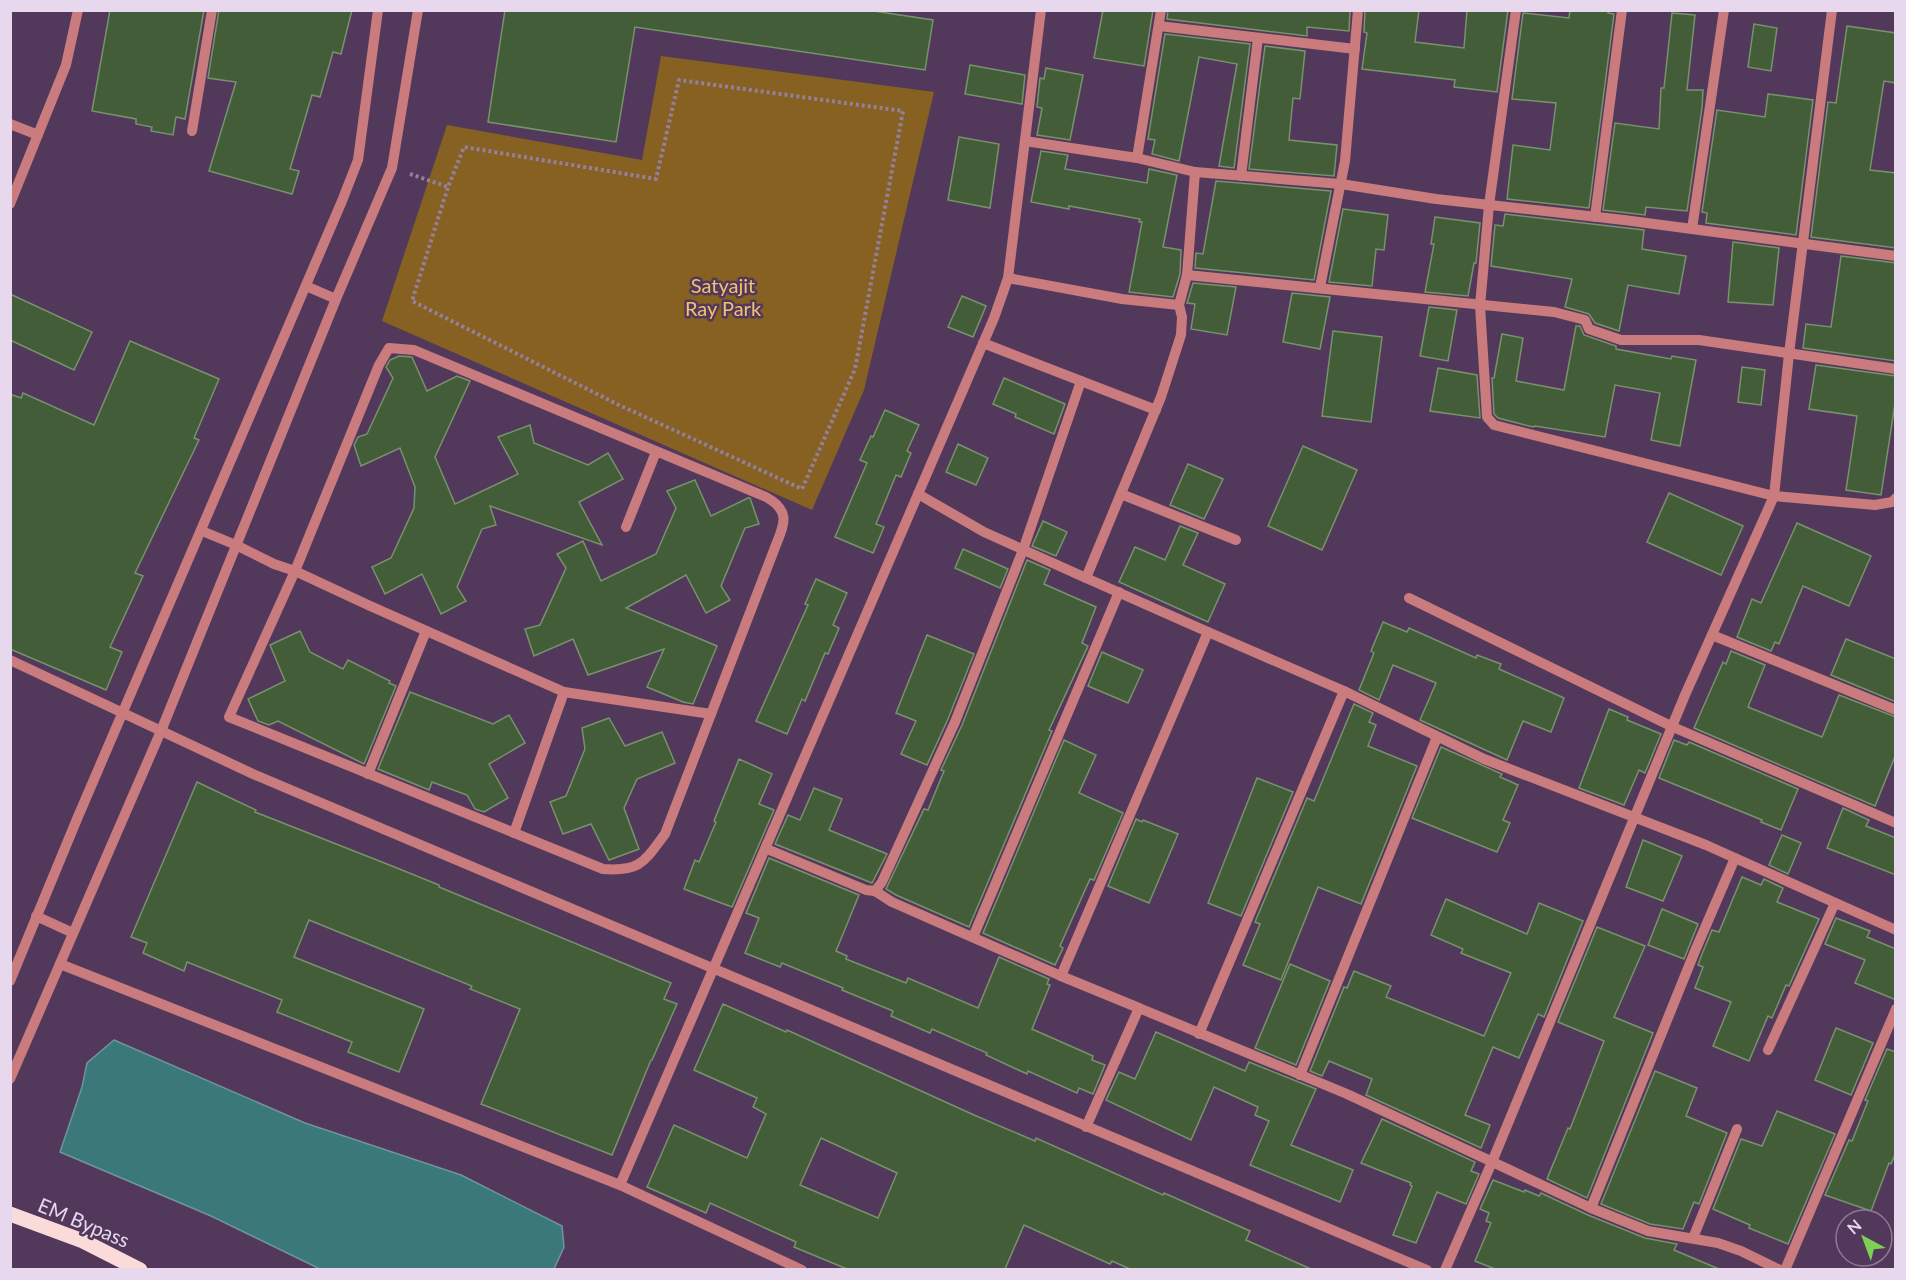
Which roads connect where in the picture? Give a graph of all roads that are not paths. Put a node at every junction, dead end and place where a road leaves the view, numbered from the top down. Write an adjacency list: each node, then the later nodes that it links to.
1 (78, 10): 17 (street)
2 (212, 10): 16 (street)
3 (378, 10): 31 (street)
4 (418, 10): 33 (street)
5 (1041, 10): 18 (street)
6 (1161, 10): 12 (street)
7 (1358, 10): 14 (street)
8 (1516, 10): 24 (street)
9 (1622, 10): 25 (street)
10 (1724, 10): 26 (street)
11 (1832, 10): 27 (street)
12 (1159, 26): 13 (street); 19 (street)
13 (1258, 38): 14 (street); 21 (street)
14 (1355, 49): 22 (street)
15 (10, 124): 17 (street)
16 (192, 131)
17 (38, 135): 23 (street)
18 (1025, 141): 19 (street); 30 (street)
19 (1137, 158): 20 (street)
20 (1196, 172): 21 (street); 29 (street)
21 (1241, 176): 22 (street)
22 (1341, 184): 24 (street); 32 (street)
23 (10, 204)
24 (1489, 205): 25 (street); 35 (street)
25 (1595, 217): 26 (street)
26 (1692, 229): 27 (street)
27 (1803, 244): 28 (street); 37 (street)
28 (1896, 256)
29 (1187, 275): 32 (street); 34 (street)
30 (1008, 278): 34 (street); 36 (street)
31 (306, 286): 33 (street); 47 (street)
32 (1320, 287): 35 (street)
33 (336, 298): 49 (street)
34 (1179, 305): 40 (street)
35 (1480, 306): 37 (street); 44 (street)
36 (983, 343): 39 (street); 42 (street)
37 (1789, 354): 38 (street); 44 (street)
38 (1896, 369)
39 (1082, 381): 40 (street); 50 (street)
40 (1156, 410): 43 (street)
41 (656, 452): 46 (street); 51 (street); 63 (street)
42 (918, 494): 50 (street); 71 (street)
43 (1121, 494): 48 (street); 52 (street)
44 (1774, 496): 45 (street); 57 (street)
45 (1896, 498)
46 (626, 528)
47 (201, 531): 49 (street); 62 (street)
48 (1236, 540)
49 (236, 544): 51 (street); 65 (street)
50 (1023, 550): 52 (street); 73 (street)
51 (295, 571): 55 (street); 67 (street)
52 (1086, 578): 53 (street)
53 (1119, 592): 56 (street); 78 (street)
54 (1409, 598): 64 (street)
55 (426, 631): 60 (street); 67 (street)
56 (1208, 632): 59 (street); 81 (street)
57 (1712, 635): 61 (street); 64 (street)
58 (10, 660): 62 (street)
59 (1344, 691): 66 (street); 85 (street)
60 (564, 692): 63 (street); 70 (street)
61 (1896, 710)
62 (123, 713): 65 (street); 75 (street)
63 (711, 714): 70 (street)
64 (1673, 727): 68 (street); 69 (street)
65 (161, 731): 77 (street); 80 (street)
66 (1437, 737): 68 (street); 87 (street)
67 (368, 774): 70 (street)
68 (1633, 818): 72 (street); 91 (street)
69 (1896, 823)
70 (514, 832)
71 (767, 849): 73 (street); 80 (street)
72 (1735, 858): 74 (street); 93 (street)
73 (875, 891): 78 (street)
74 (1835, 903): 76 (street); 86 (street)
75 (36, 916): 77 (street); 82 (street)
76 (1896, 930)
77 (73, 933): 79 (street)
78 (973, 937): 81 (street)
79 (60, 964): 88 (street); 92 (street)
80 (714, 969): 89 (street); 92 (street)
81 (1061, 976): 83 (street)
82 (10, 981)
83 (1139, 1008): 85 (street); 89 (street)
84 (1896, 1009): 102 (street)
85 (1199, 1034): 87 (street)
86 (1768, 1050)
87 (1300, 1075): 91 (street)
88 (10, 1079)
89 (1086, 1127): 96 (street)
90 (1737, 1129): 95 (street)
91 (1492, 1162): 93 (street); 100 (street)
92 (620, 1185): 98 (street)
93 (1591, 1208): 95 (street)
94 (10, 1214): 97 (main road, EM Bypass)
95 (1693, 1238): 101 (street)
96 (1406, 1265): 99 (street)
97 (140, 1269)
98 (802, 1269)
99 (1427, 1269)
100 (1444, 1269)
101 (1780, 1269)
102 (1785, 1269)

